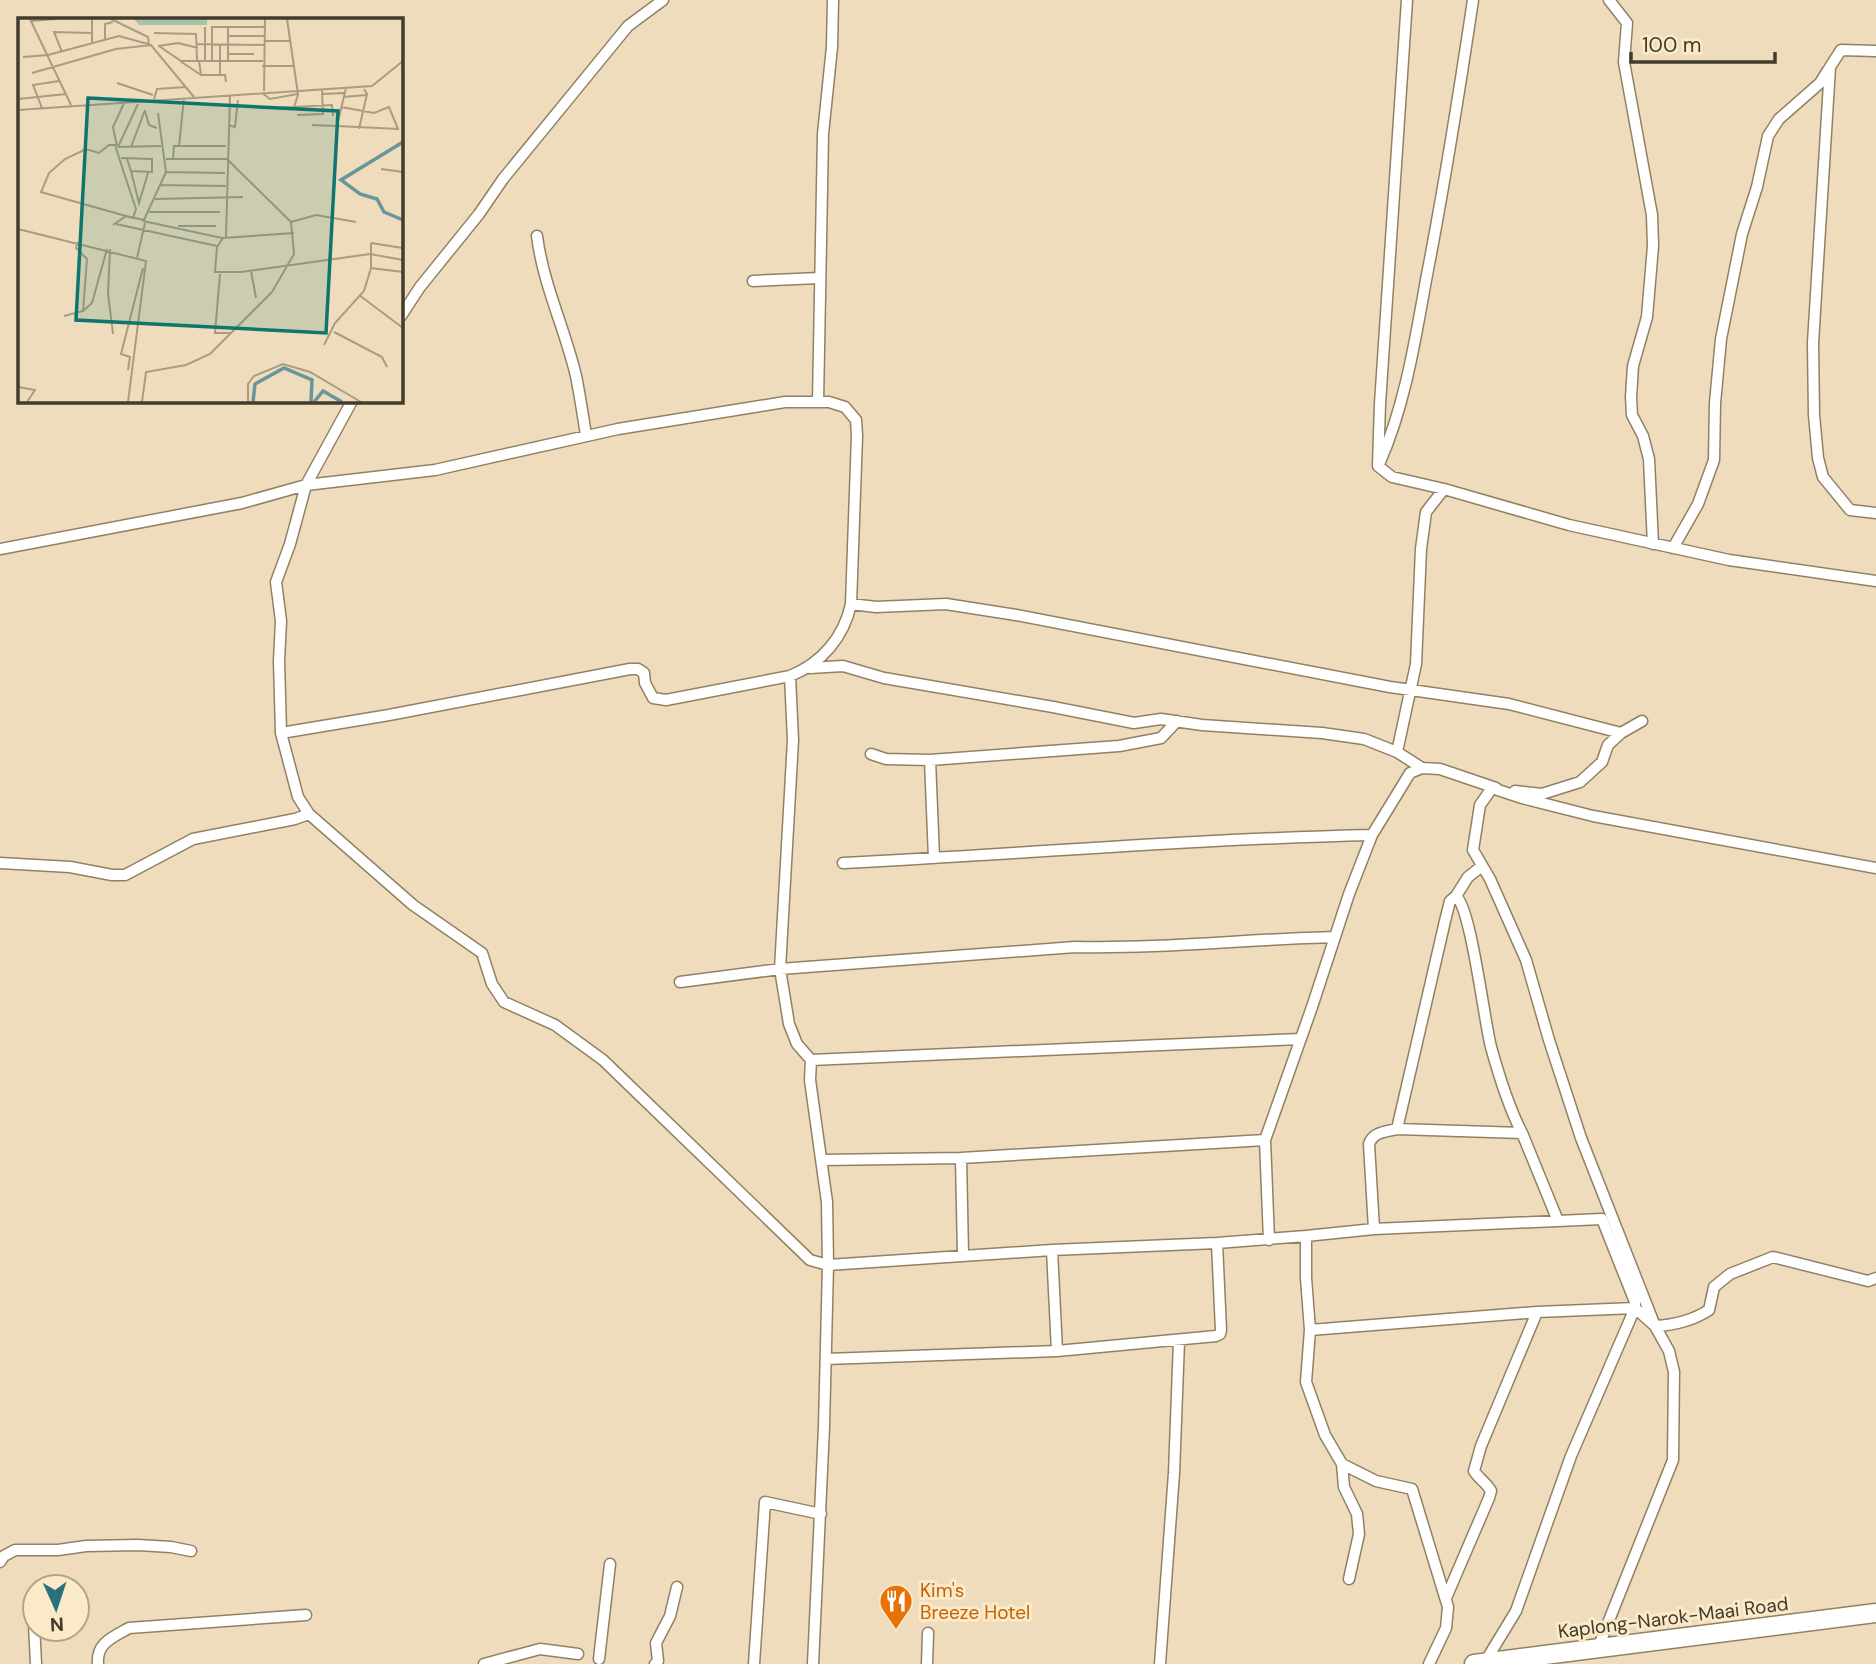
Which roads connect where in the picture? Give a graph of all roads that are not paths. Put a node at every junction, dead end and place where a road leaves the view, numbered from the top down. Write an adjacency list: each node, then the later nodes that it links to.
1 (663, 0): 11 (street)
2 (832, 0): 9 (street)
3 (1407, 0): 15 (street)
4 (1473, 0): 15 (street)
5 (1609, 0): 19 (street)
6 (1876, 51): 7 (street)
7 (1830, 66): 18 (street); 20 (street)
8 (537, 236): 14 (street)
9 (819, 278): 10 (street); 13 (street)
10 (753, 281)
11 (402, 314)
12 (351, 402): 16 (street)
13 (818, 402): 14 (street); 23 (street)
14 (586, 435): 16 (street)
15 (1378, 466): 17 (street)
16 (306, 485): 21 (street); 29 (street)
17 (1444, 489): 19 (street); 26 (street)
18 (1876, 513)
19 (1653, 544): 20 (street)
20 (1673, 548): 22 (street)
21 (0, 549)
22 (1876, 581)
23 (851, 604): 24 (street); 26 (street)
24 (809, 668): 25 (street); 27 (street)
25 (790, 676): 29 (street); 45 (street)
26 (1410, 690): 30 (street); 31 (street)
27 (1177, 721): 31 (street); 33 (street)
28 (1642, 721): 30 (street)
29 (281, 733): 36 (street)
30 (1621, 733): 35 (street)
31 (1397, 752): 34 (street)
32 (871, 754): 33 (street)
33 (930, 760): 38 (street)
34 (1422, 768): 35 (street); 37 (street)
35 (1492, 788): 41 (street); 42 (street)
36 (309, 814): 39 (street); 61 (street)
37 (1372, 835): 38 (street); 44 (street)
38 (934, 858): 40 (street)
39 (0, 863)
40 (843, 863)
41 (1482, 866): 43 (street); 65 (street)
42 (1876, 868)
43 (1456, 896): 49 (street); 50 (street)
44 (1335, 937): 45 (street); 47 (street)
45 (780, 969): 46 (street); 48 (street)
46 (680, 982)
47 (1300, 1039): 48 (street); 51 (street)
48 (811, 1060): 53 (street)
49 (1397, 1129): 50 (street); 55 (street)
50 (1522, 1133): 54 (street)
51 (1265, 1140): 52 (street); 57 (street)
52 (961, 1158): 53 (street); 60 (street)
53 (822, 1160): 61 (street)
54 (1558, 1221): 55 (street); 63 (street)
55 (1374, 1229): 56 (street)
56 (1306, 1236): 57 (street); 66 (street)
57 (1269, 1240): 58 (street)
58 (1217, 1243): 59 (street); 67 (street)
59 (1052, 1250): 60 (street); 68 (street)
60 (963, 1255): 61 (street)
61 (828, 1265): 69 (street)
62 (1876, 1278): 65 (street)
63 (1635, 1308): 64 (street); 65 (street); 86 (street)
64 (1537, 1312): 66 (street); 77 (street)
65 (1655, 1326): 82 (street)
66 (1310, 1330): 70 (street)
67 (1179, 1341): 68 (street); 93 (street)
68 (1057, 1351): 69 (street)
69 (825, 1359): 71 (street)
70 (1342, 1464): 75 (street); 77 (street)
71 (821, 1514): 90 (street); 91 (street)
72 (191, 1551): 73 (street)
73 (1, 1558)
74 (610, 1564): 84 (street)
75 (1349, 1579)
76 (677, 1587): 85 (street)
77 (1446, 1598): 94 (street)
78 (1876, 1613): 82 (highway, Kaplong-Narok-Maai Road)
79 (306, 1615): 88 (street)
80 (928, 1633): 92 (street)
81 (35, 1643): 87 (street)
82 (1598, 1648): 86 (highway, Kaplong-Narok-Maai Road)
83 (578, 1654): 89 (street)
84 (599, 1659)
85 (658, 1663)
86 (1479, 1663)
87 (36, 1664)
88 (98, 1664)
89 (484, 1664)
90 (754, 1664)
91 (813, 1664)
92 (926, 1664)
93 (1160, 1664)
94 (1429, 1664)

